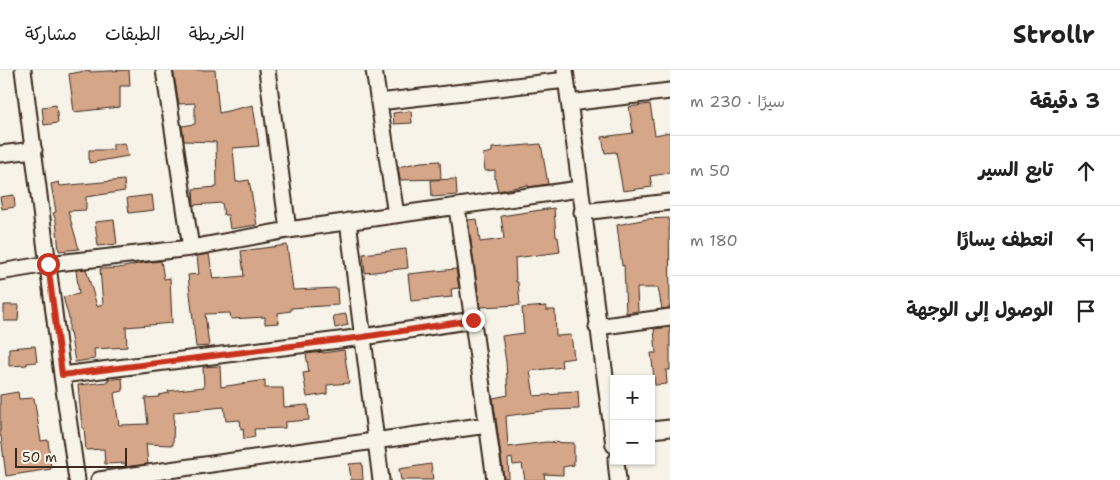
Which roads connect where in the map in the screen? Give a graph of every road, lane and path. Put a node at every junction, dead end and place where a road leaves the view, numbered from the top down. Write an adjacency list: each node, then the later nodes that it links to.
1 (23, 70): 9 (street)
2 (164, 70): 18 (street)
3 (267, 70): 17 (street)
4 (374, 70): 7 (street)
5 (565, 75): 7 (street); 8 (street)
6 (670, 91): 8 (street)
7 (379, 102): 15 (street)
8 (569, 104): 11 (street)
9 (34, 150): 10 (street); 19 (street)
10 (0, 154)
11 (579, 189): 13 (street); 14 (street)
12 (670, 202): 14 (street)
13 (457, 207): 15 (street); 22 (street)
14 (582, 212): 23 (street)
15 (396, 215): 16 (street)
16 (348, 221): 17 (street); 24 (street)
17 (288, 230): 18 (street)
18 (191, 248): 19 (street)
19 (48, 264): 20 (street); 25 (street)
20 (0, 272)
21 (670, 317): 23 (street)
22 (473, 320): 24 (street); 27 (street)
23 (597, 327): 26 (street)
24 (363, 337): 25 (street); 30 (street)
25 (62, 375): 32 (street)
26 (610, 420)
27 (487, 425): 30 (street); 35 (street)
28 (670, 428): 29 (street)
29 (655, 430)
30 (376, 441): 33 (street); 34 (street)
31 (616, 465): 36 (street)
32 (77, 480)
33 (99, 480)
34 (381, 480)
35 (495, 480)
36 (618, 480)

